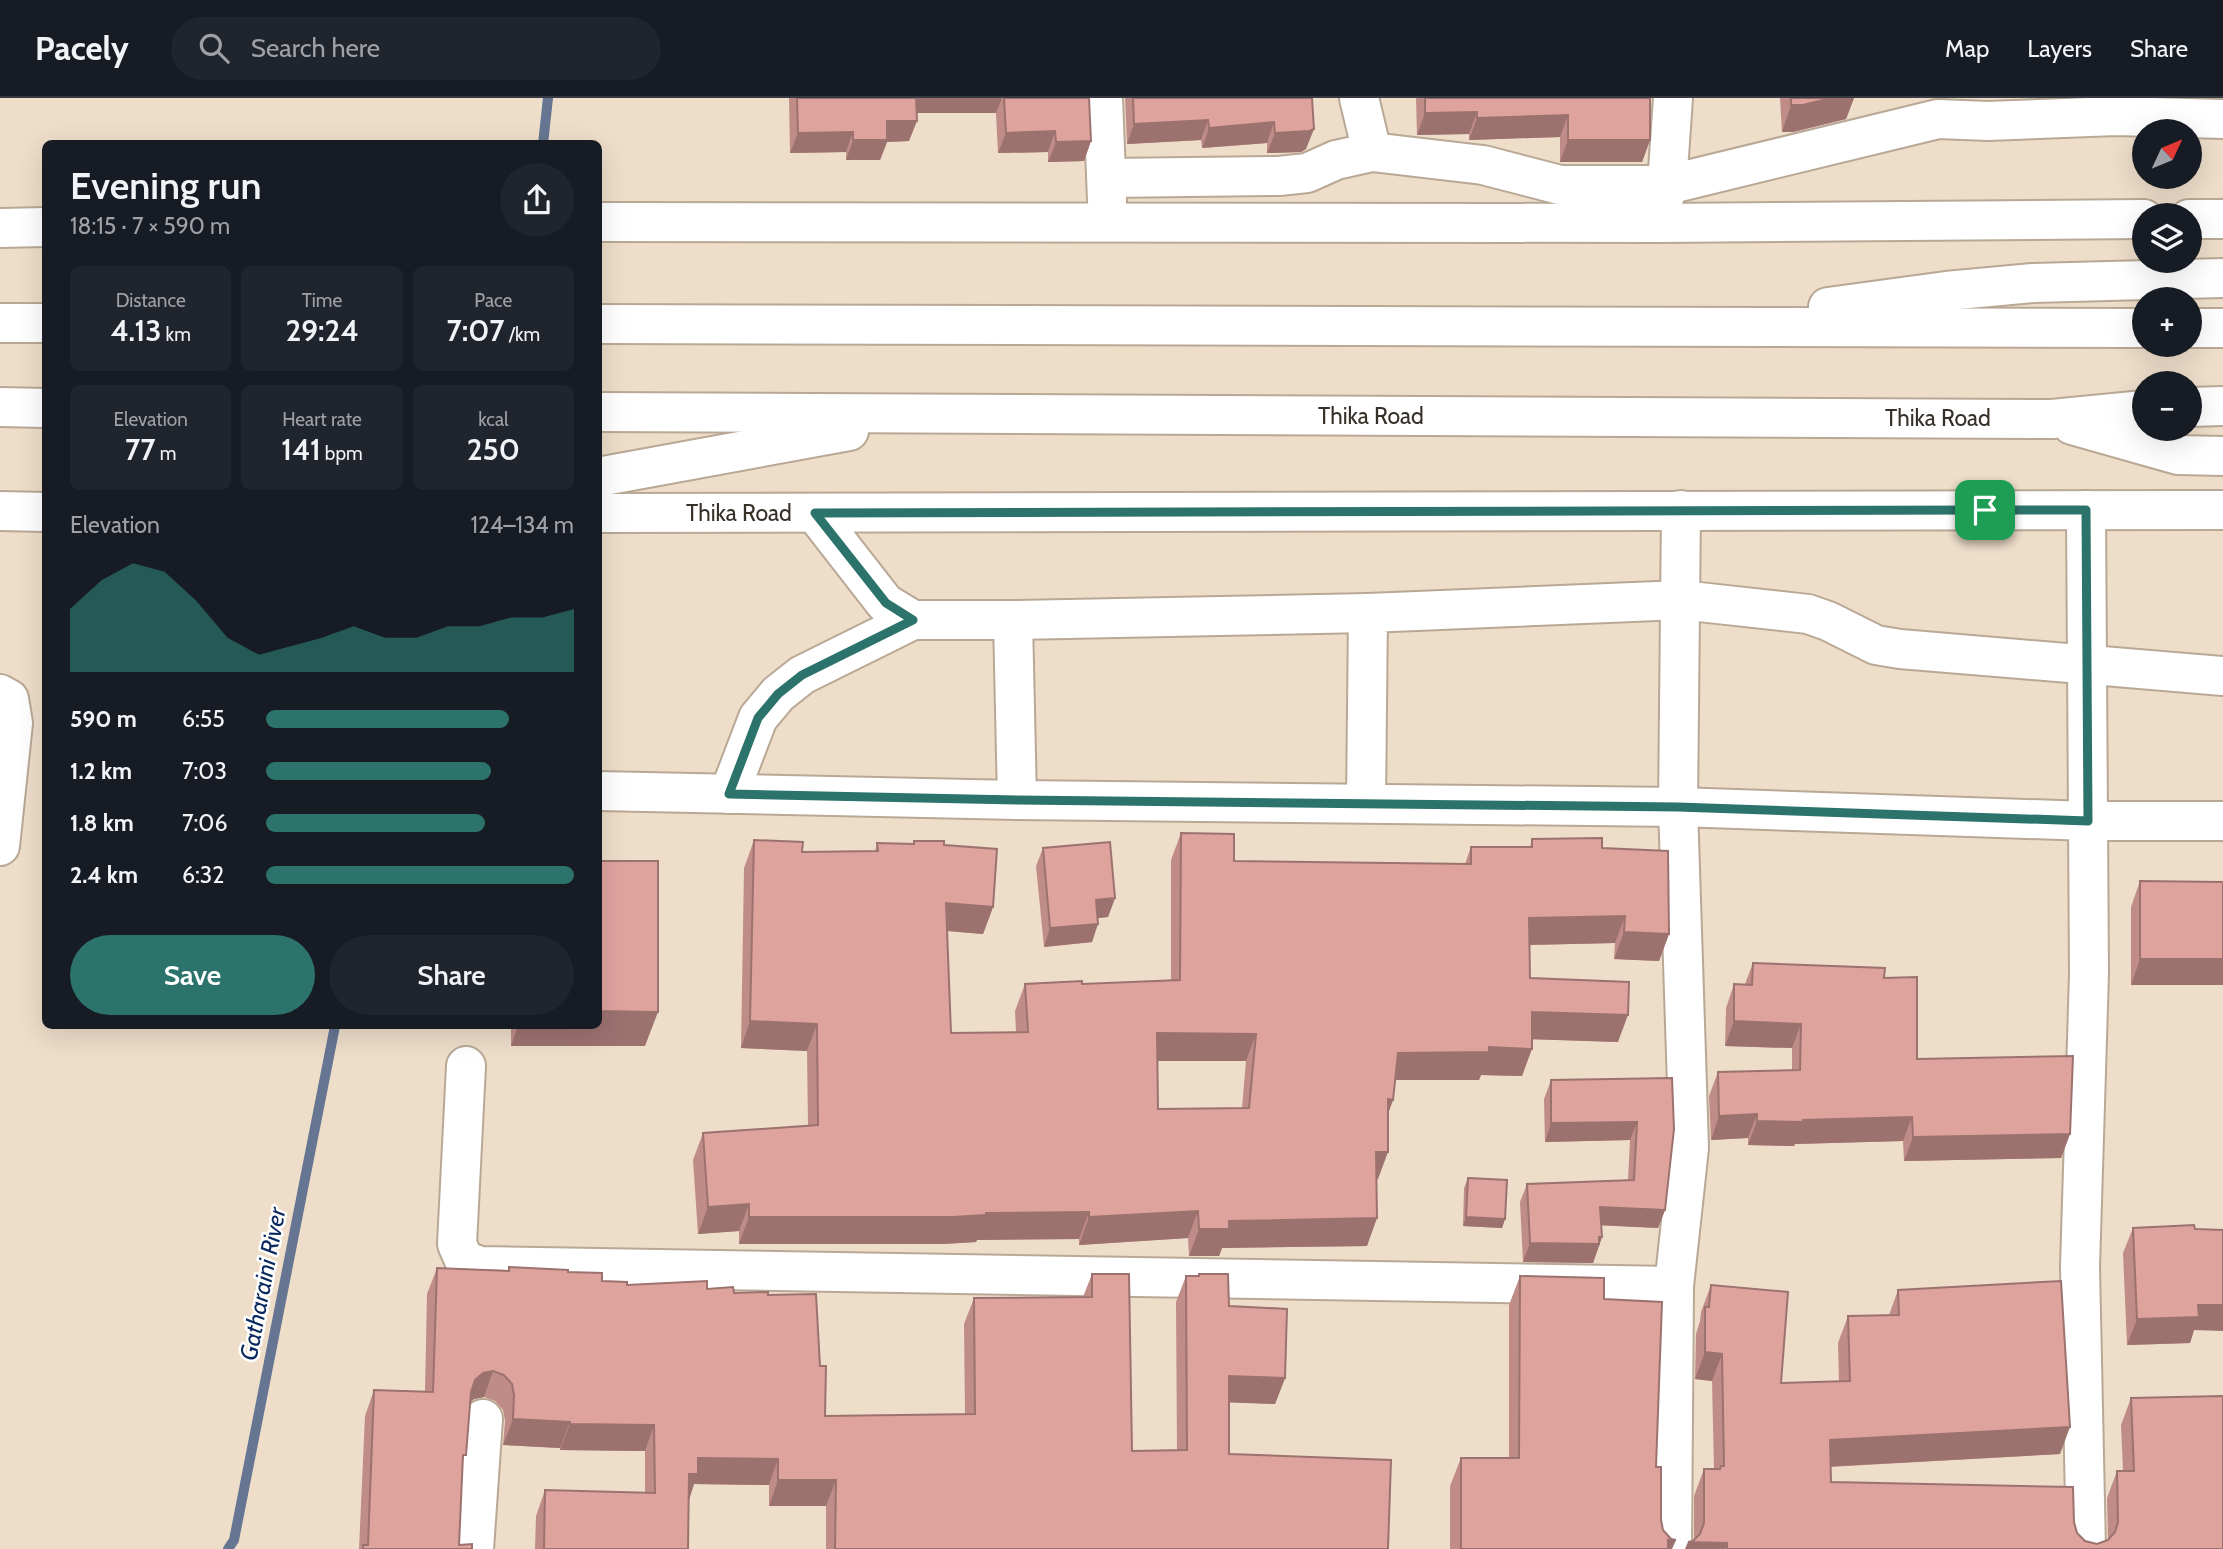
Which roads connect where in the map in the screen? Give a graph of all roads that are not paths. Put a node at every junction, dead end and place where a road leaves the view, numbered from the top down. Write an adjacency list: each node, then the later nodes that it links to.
1 (1103, 98): 6 (main road)
2 (1359, 98): 5 (main road)
3 (1673, 98): 7 (main road)
4 (2223, 119): 7 (main road)
5 (1372, 152): 6 (main road); 7 (main road)
6 (1107, 178): 11 (main road)
7 (1667, 186): 13 (main road)
8 (2132, 219): 13 (main road)
9 (2202, 219): 10 (main road)
10 (2223, 219)
11 (1108, 221): 12 (main road); 13 (main road)
12 (602, 222)
13 (1658, 223)
14 (42, 227): 15 (main road)
15 (0, 228)
16 (2223, 278): 20 (main road)
17 (0, 323): 18 (main road)
18 (42, 323)
19 (602, 324): 20 (main road)
20 (1691, 326): 21 (main road)
21 (2132, 328)
22 (2202, 328): 23 (main road)
23 (2223, 328)
24 (2223, 405): 25 (main road)
25 (2202, 406)
26 (0, 407): 27 (main road)
27 (42, 408)
28 (2132, 411): 31 (main road, Thika Road)
29 (602, 412): 30 (main road, Thika Road)
30 (937, 415): 31 (main road, Thika Road); 33 (main road)
31 (2052, 419): 32 (main road)
32 (2223, 456)
33 (602, 476)
34 (1681, 510): 35 (main road, Thika Road); 40 (main road, Thika Road); 41 (main road)
35 (2086, 510): 36 (main road, Thika Road); 45 (main road)
36 (2223, 510)
37 (0, 511): 38 (main road)
38 (42, 512)
39 (602, 513): 40 (main road, Thika Road)
40 (815, 513): 43 (main road)
41 (1681, 600): 42 (main road); 45 (main road); 52 (main road)
42 (1368, 613): 44 (main road); 51 (main road)
43 (913, 620): 44 (main road); 49 (main road)
44 (1013, 620): 50 (main road)
45 (2088, 664): 46 (main road); 53 (main road)
46 (2223, 676)
47 (0, 694): 55 (main road)
48 (602, 790): 49 (main road)
49 (729, 794): 50 (main road)
50 (1017, 800): 51 (main road)
51 (1366, 803): 52 (main road)
52 (1678, 807): 53 (main road); 57 (main road)
53 (2088, 821): 54 (main road); 61 (main road)
54 (2223, 821)
55 (0, 846)
56 (466, 1066): 57 (main road)
57 (1674, 1286): 60 (main road)
58 (483, 1419): 59 (main road)
59 (474, 1549)
60 (1672, 1549)
61 (2086, 1549)

